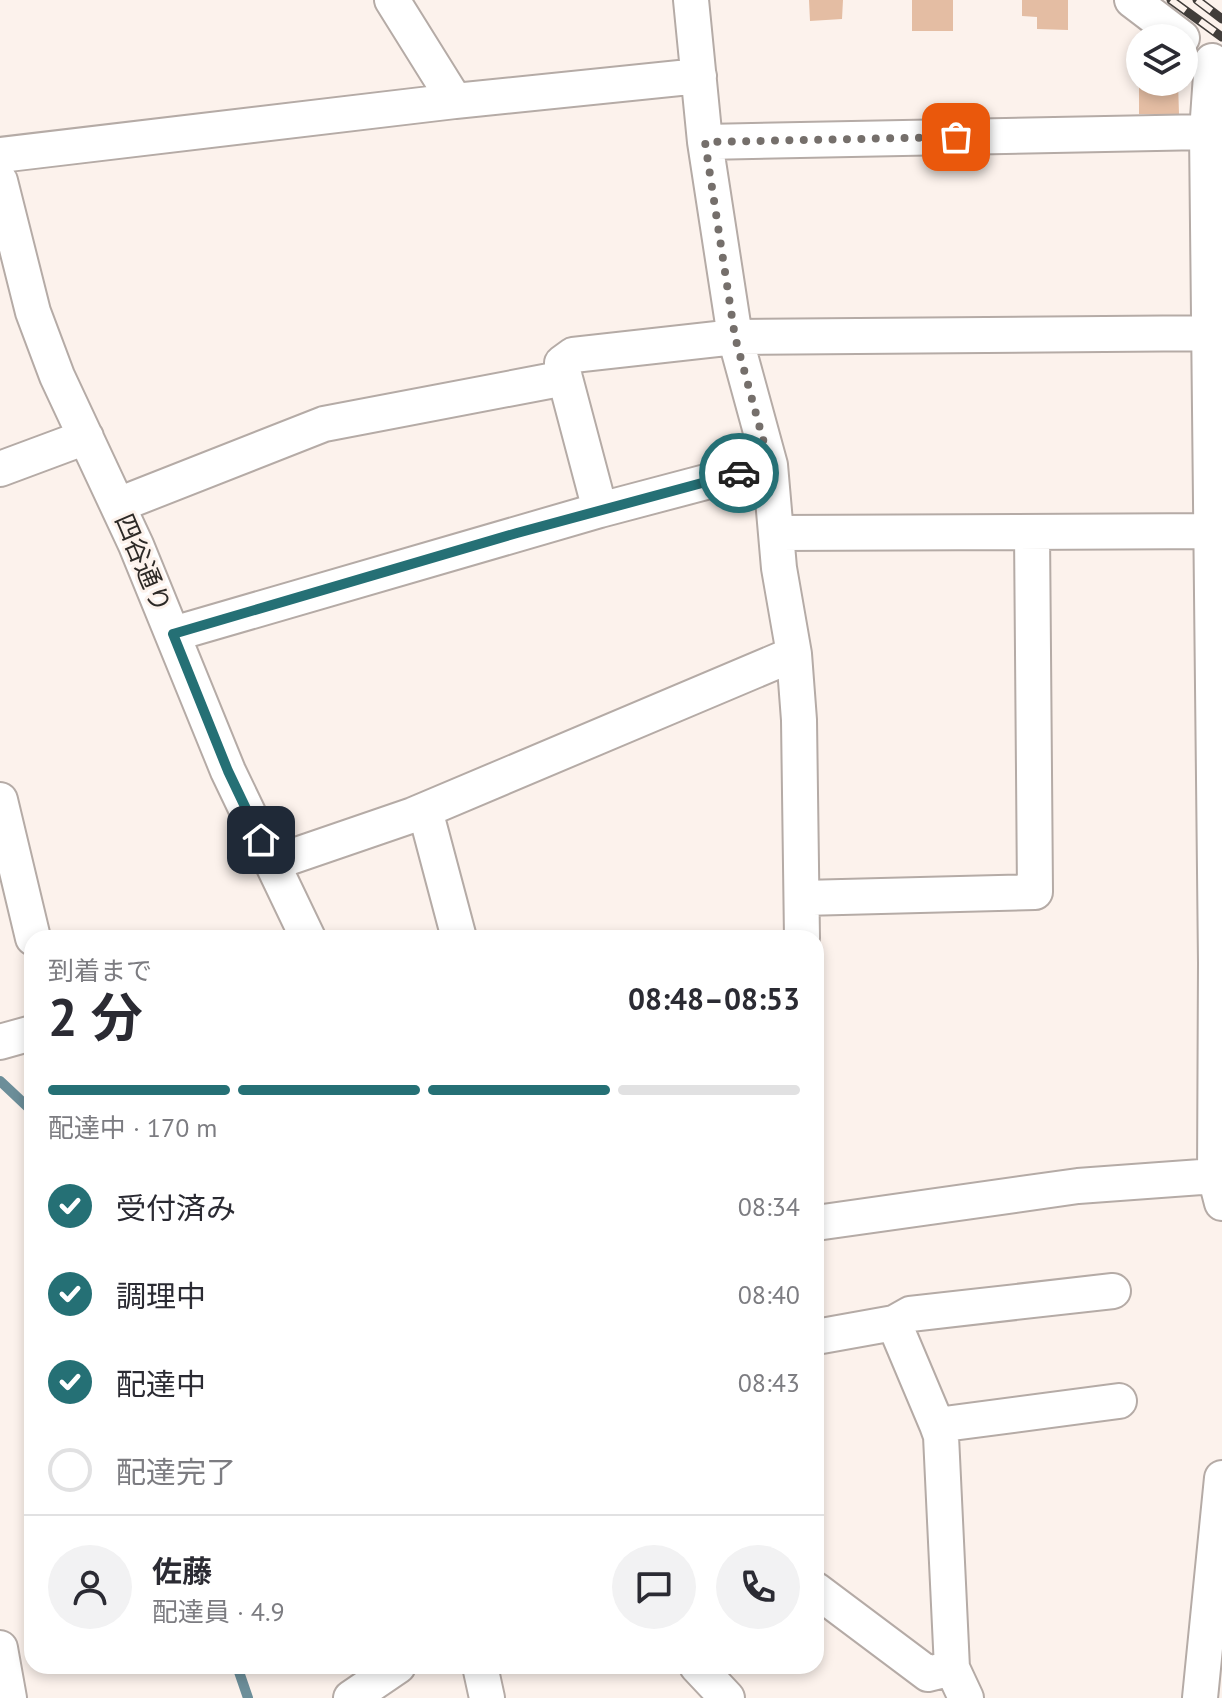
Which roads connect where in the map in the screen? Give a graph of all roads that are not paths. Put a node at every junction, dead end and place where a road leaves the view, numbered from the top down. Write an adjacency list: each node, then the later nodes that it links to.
1 (392, 0): 8 (street)
2 (691, 0): 7 (street)
3 (1132, 0): 4 (street)
4 (1163, 24)
5 (1198, 50): 6 (street)
6 (1217, 64): 9 (street)
7 (699, 76): 8 (street); 10 (street)
8 (455, 101): 11 (street)
9 (1207, 132): 10 (street); 13 (street)
10 (705, 142): 14 (street)
11 (0, 155)
12 (0, 181): 16 (street, 四谷通り)
13 (1216, 333): 14 (street); 21 (street)
14 (735, 337): 15 (street); 17 (street)
15 (565, 378): 19 (street); 20 (street)
16 (86, 437): 18 (street); 19 (street, 四谷通り)
17 (770, 465): 20 (street); 23 (street)
18 (0, 469)
19 (118, 505): 24 (street, 四谷通り)
20 (600, 510): 24 (street)
21 (1216, 531): 22 (street); 26 (street)
22 (1032, 532): 23 (street); 30 (street)
23 (778, 533): 25 (street)
24 (173, 634): 29 (street, 四谷通り)
25 (794, 654): 28 (street); 30 (street)
26 (1217, 736): 35 (street)
27 (0, 800): 31 (street)
28 (425, 810): 29 (street); 33 (street)
29 (273, 863): 32 (street, 四谷通り)
30 (803, 898): 34 (street)
31 (31, 930)
32 (304, 930)
33 (457, 930)
34 (802, 930)
35 (1219, 963): 38 (street)
36 (24, 1035): 37 (street)
37 (0, 1042)
38 (1218, 1190): 39 (street)
39 (824, 1222)
40 (1113, 1291): 41 (street)
41 (894, 1323): 42 (street); 44 (street)
42 (824, 1336)
43 (1119, 1401): 44 (street)
44 (937, 1425): 51 (street)
45 (1222, 1478): 56 (street)
46 (824, 1596): 51 (street)
47 (0, 1648): 52 (street)
48 (386, 1674): 53 (street)
49 (482, 1674): 54 (street)
50 (704, 1674): 55 (street)
51 (959, 1683)
52 (9, 1698)
53 (351, 1698)
54 (487, 1698)
55 (727, 1698)
56 (1200, 1698)

